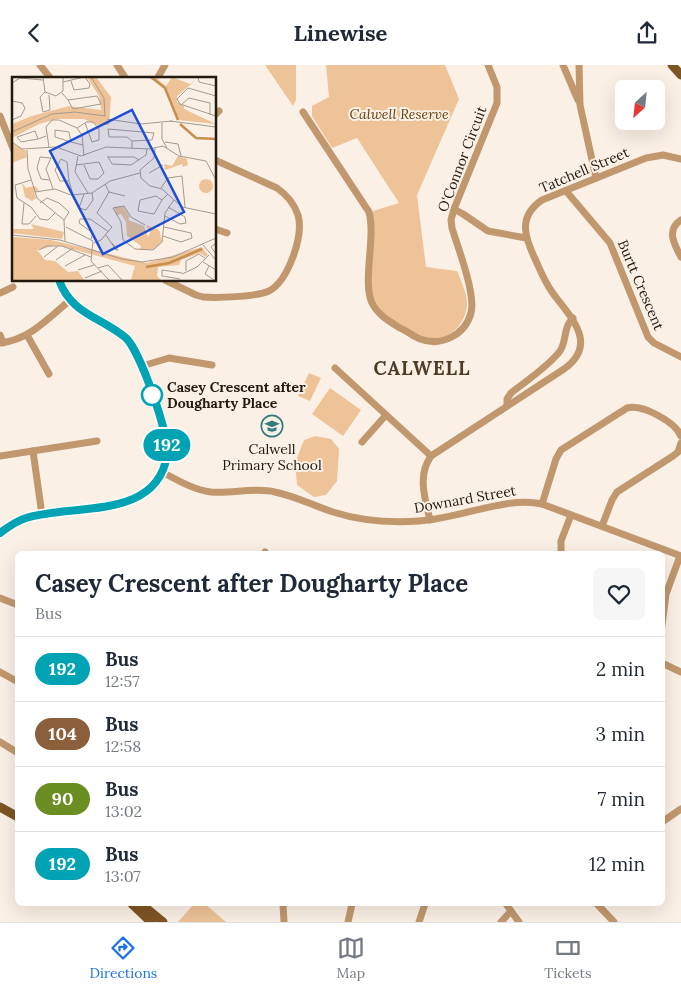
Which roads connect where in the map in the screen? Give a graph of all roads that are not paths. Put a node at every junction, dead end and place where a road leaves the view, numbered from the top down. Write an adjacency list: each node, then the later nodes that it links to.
1 (40, 65): 9 (street)
2 (117, 65): 10 (street)
3 (165, 65): 11 (street)
4 (488, 65): 20 (street, O'Connor Circuit)
5 (564, 65): 12 (street)
6 (579, 65): 12 (street)
7 (672, 65): 8 (main road)
8 (681, 75)
9 (49, 77)
10 (125, 77)
11 (158, 77)
12 (580, 105): 18 (street)
13 (303, 111): 20 (street, O'Connor Circuit)
14 (0, 116): 15 (street)
15 (12, 146)
16 (681, 159): 18 (street, Tatchell Street)
17 (216, 160): 27 (street)
18 (596, 178): 19 (street, Tatchell Street)
19 (566, 191): 24 (street, Tatchell Street); 35 (street, Burtt Crescent)
20 (454, 209): 24 (street)
21 (681, 220): 25 (street)
22 (216, 229): 23 (street)
23 (227, 233)
24 (526, 238): 31 (street)
25 (681, 257)
26 (59, 281): 30 (street)
27 (167, 281)
28 (13, 287): 29 (street)
29 (0, 293)
30 (70, 300): 33 (street); 37 (street)
31 (573, 318): 40 (street); 40 (street)
32 (0, 335): 34 (street)
33 (27, 335): 34 (street); 39 (street)
34 (2, 343)
35 (681, 357)
36 (212, 365): 37 (street)
37 (142, 366): 49 (street)
38 (335, 368): 41 (street)
39 (50, 375)
40 (507, 406): 48 (street)
41 (386, 415): 44 (street); 48 (street)
42 (681, 436): 50 (street)
43 (97, 441): 46 (street)
44 (362, 442)
45 (681, 443): 54 (street)
46 (33, 451): 47 (street); 51 (street)
47 (0, 456)
48 (431, 456): 53 (street)
49 (162, 472): 51 (street); 53 (street, Downard Street)
50 (542, 504): 52 (street, Downard Street); 53 (street, Downard Street)
51 (42, 515): 55 (street)
52 (571, 515): 54 (street, Downard Street); 56 (street)
53 (430, 520)
54 (602, 526): 57 (street, Downard Street)
55 (0, 533)
56 (561, 551)
57 (681, 556): 59 (street)
58 (0, 598): 60 (street)
59 (665, 602)
60 (15, 604)
61 (665, 664): 63 (street)
62 (0, 672): 64 (street)
63 (681, 672)
64 (15, 680)
65 (0, 742): 66 (street)
66 (15, 751)
67 (0, 807): 69 (main road)
68 (681, 809): 70 (street)
69 (15, 815)
70 (665, 819)
71 (134, 906): 79 (main road)
72 (143, 906): 80 (main road)
73 (283, 906): 81 (street)
74 (352, 906): 82 (street)
75 (424, 906): 83 (street)
76 (507, 906): 78 (street)
77 (599, 906): 86 (street)
78 (511, 911): 84 (street); 85 (street)
79 (151, 922)
80 (163, 922)
81 (284, 922)
82 (348, 922)
83 (419, 922)
84 (501, 922)
85 (519, 922)
86 (614, 922)

